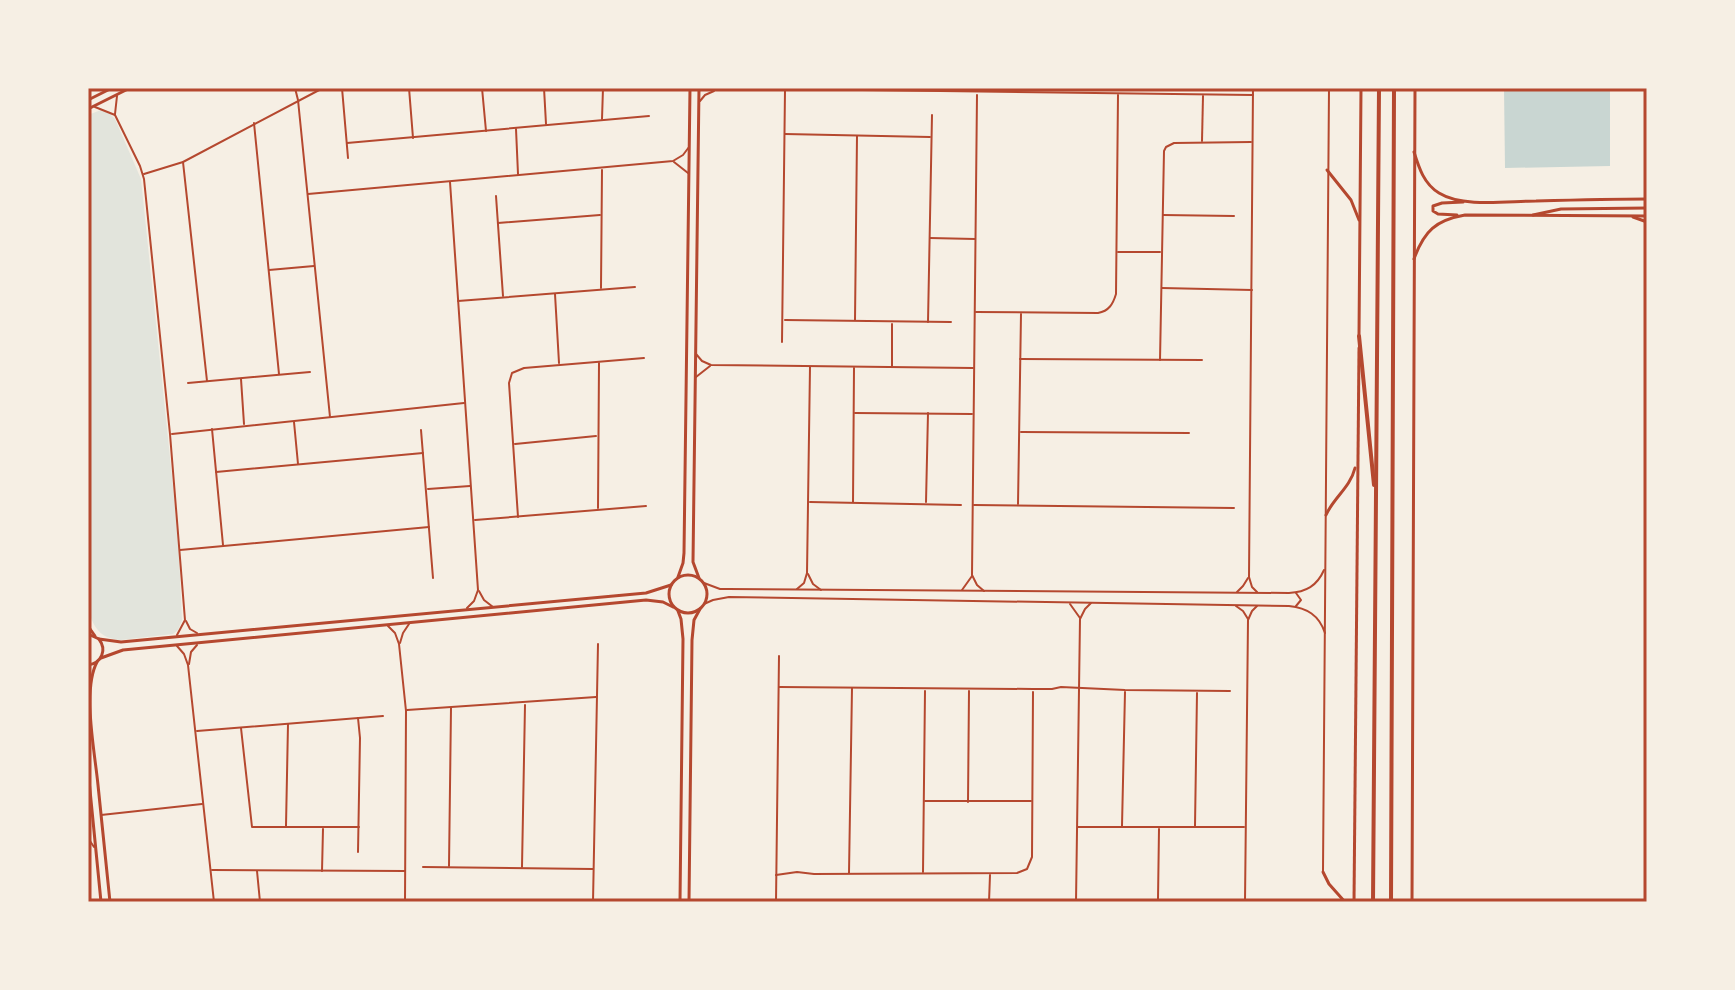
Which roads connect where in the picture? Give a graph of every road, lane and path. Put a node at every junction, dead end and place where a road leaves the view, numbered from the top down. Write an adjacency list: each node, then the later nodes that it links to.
1 (94, 88): 28 (street)
2 (112, 88): 28 (street)
3 (130, 88): 26 (street)
4 (295, 88): 32 (street)
5 (323, 88): 32 (street)
6 (342, 88): 50 (street)
7 (409, 88): 47 (street)
8 (482, 88): 43 (street)
9 (544, 88): 41 (street)
10 (603, 88): 39 (street)
11 (690, 88): 51 (street)
12 (699, 88): 33 (street)
13 (710, 88): 23 (street)
14 (1056, 88): 25 (street)
15 (1253, 88): 30 (street)
16 (1329, 88): 57 (street)
17 (1361, 88): 76 (street)
18 (1379, 88): 138 (highway)
19 (1394, 88): 270 (highway)
20 (1415, 88): 52 (street)
21 (785, 89): 22 (street); 23 (street); 44 (street)
22 (898, 89): 24 (street)
23 (715, 90): 33 (street)
24 (977, 92): 25 (street); 78 (street)
25 (1056, 93): 27 (street)
26 (117, 94): 34 (street); 36 (street)
27 (1118, 94): 29 (street); 79 (street)
28 (98, 95): 31 (street)
29 (1203, 95): 30 (street); 48 (street)
30 (1253, 95): 49 (street)
31 (88, 100)
32 (298, 100): 40 (street); 62 (street)
33 (698, 104): 100 (street)
34 (94, 106): 35 (street); 36 (street)
35 (88, 109)
36 (115, 115): 58 (street)
37 (932, 115): 46 (street)
38 (649, 116): 39 (street)
39 (602, 120): 41 (street)
40 (254, 123): 55 (street); 83 (street)
41 (546, 125): 42 (street)
42 (516, 128): 43 (street); 60 (street)
43 (486, 131): 47 (street)
44 (785, 134): 45 (street); 93 (street)
45 (857, 136): 46 (street); 94 (street)
46 (932, 137): 77 (street)
47 (413, 138): 50 (street)
48 (1202, 142): 49 (street); 68 (street)
49 (1253, 142): 87 (street)
50 (347, 143): 53 (street)
51 (689, 146): 54 (street); 59 (street)
52 (1413, 148): 65 (street); 81 (street)
53 (348, 158)
54 (673, 161): 56 (street); 59 (street)
55 (183, 162): 58 (street); 116 (street)
56 (602, 168): 60 (street); 67 (street)
57 (1327, 170): 76 (street); 148 (street)
58 (143, 174): 129 (street)
59 (688, 174): 157 (street)
60 (518, 176): 61 (street)
61 (450, 182): 62 (street); 90 (street)
62 (308, 194): 82 (street)
63 (496, 196): 75 (street)
64 (1647, 197): 65 (street)
65 (1479, 202): 69 (street)
66 (1647, 208): 71 (street)
67 (601, 215): 75 (street); 86 (street)
68 (1162, 215): 70 (street); 80 (street)
69 (1465, 215): 71 (street); 81 (street)
70 (1234, 216)
71 (1525, 216): 72 (street)
72 (1629, 216): 73 (street); 74 (street)
73 (1647, 216)
74 (1647, 222)
75 (498, 223): 89 (street)
76 (1360, 223): 98 (street)
77 (930, 238): 78 (street); 96 (street)
78 (976, 239): 91 (street)
79 (1116, 252): 80 (street); 92 (street)
80 (1161, 252): 85 (street)
81 (1413, 263): 271 (street)
82 (315, 266): 83 (street); 122 (street)
83 (269, 270): 113 (street)
84 (635, 287): 86 (street)
85 (1161, 288): 87 (street); 103 (street)
86 (601, 289): 88 (street)
87 (1252, 290): 158 (street)
88 (555, 293): 89 (street); 106 (street)
89 (503, 297): 90 (street)
90 (458, 301): 118 (street)
91 (975, 312): 92 (street); 111 (street)
92 (1021, 313): 102 (street)
93 (783, 320): 94 (street); 99 (street)
94 (855, 320): 95 (street)
95 (892, 322): 96 (street); 110 (street)
96 (928, 322): 97 (street)
97 (951, 322)
98 (1359, 336): 133 (street); 138 (highway)
99 (782, 342)
100 (696, 354): 107 (street); 115 (street)
101 (644, 358): 105 (street)
102 (1020, 359): 103 (street); 127 (street)
103 (1160, 360): 104 (street)
104 (1202, 360)
105 (599, 362): 106 (street); 130 (street)
106 (559, 365): 131 (street)
107 (711, 365): 108 (street); 115 (street)
108 (810, 366): 109 (street); 139 (street)
109 (854, 367): 110 (street); 119 (street)
110 (892, 367): 111 (street)
111 (974, 368): 121 (street)
112 (310, 372): 113 (street)
113 (279, 374): 114 (street)
114 (241, 378): 116 (street); 124 (street)
115 (695, 379): 160 (street)
116 (207, 381): 117 (street)
117 (188, 383)
118 (465, 403): 122 (street); 136 (street)
119 (854, 413): 120 (street); 140 (street)
120 (928, 413): 121 (street); 141 (street)
121 (974, 414): 143 (street)
122 (330, 417): 123 (street)
123 (294, 420): 124 (street); 134 (street)
124 (244, 425): 125 (street)
125 (212, 429): 129 (street); 135 (street)
126 (421, 430): 132 (street)
127 (1019, 432): 128 (street); 144 (street)
128 (1189, 433)
129 (170, 434): 153 (street)
130 (598, 436): 131 (street); 147 (street)
131 (513, 444): 149 (street)
132 (423, 453): 134 (street); 137 (street)
133 (1357, 460): 148 (street); 268 (street)
134 (298, 465): 135 (street)
135 (216, 472): 152 (street)
136 (471, 486): 137 (street); 150 (street)
137 (426, 490): 151 (street)
138 (1376, 497): 269 (highway)
139 (809, 502): 140 (street); 155 (street)
140 (852, 503): 141 (street)
141 (926, 504): 142 (street)
142 (961, 505)
143 (973, 505): 144 (street); 156 (street)
144 (1018, 505): 146 (street)
145 (646, 506): 147 (street)
146 (1234, 508)
147 (598, 510): 149 (street)
148 (1326, 515): 154 (street)
149 (518, 517): 150 (street)
150 (473, 520): 163 (street)
151 (429, 527): 152 (street); 159 (street)
152 (223, 546): 153 (street)
153 (179, 550): 183 (street)
154 (1326, 565): 170 (street); 192 (street)
155 (807, 573): 164 (street); 165 (street)
156 (972, 575): 166 (street); 167 (street)
157 (678, 577): 160 (street); 162 (street)
158 (1249, 577): 168 (street); 169 (street)
159 (433, 578)
160 (699, 578): 161 (street)
161 (704, 583): 164 (street); 173 (street)
162 (671, 585): 177 (street); 178 (street)
163 (478, 590): 177 (street); 179 (street)
164 (795, 590): 165 (street)
165 (822, 591): 166 (street)
166 (960, 592): 167 (street)
167 (985, 592): 168 (street)
168 (1235, 593): 169 (street)
169 (1259, 593): 170 (street)
170 (1296, 593): 176 (street)
171 (1067, 602): 172 (street); 173 (street); 182 (street)
172 (1093, 602): 174 (street); 182 (street)
173 (704, 604): 180 (street)
174 (1234, 605): 175 (street); 184 (street)
175 (1259, 605): 176 (street); 184 (street)
176 (1295, 606): 192 (street)
177 (493, 607): 179 (street)
178 (673, 607): 181 (street); 185 (street)
179 (466, 609): 189 (street)
180 (700, 609): 181 (street); 261 (street)
181 (678, 611): 252 (street)
182 (1080, 619): 204 (street)
183 (185, 620): 189 (street); 191 (street)
184 (1248, 620): 232 (street)
185 (410, 623): 186 (street); 194 (street)
186 (387, 625): 193 (street); 194 (street)
187 (88, 626): 190 (street)
188 (88, 634): 190 (street)
189 (199, 634): 191 (street)
190 (97, 637): 191 (street); 198 (street)
191 (174, 637)
192 (1326, 639): 246 (street)
193 (200, 642): 196 (street); 200 (street)
194 (399, 644): 213 (street)
195 (598, 644): 210 (street)
196 (176, 645): 198 (street); 200 (street)
197 (779, 656): 201 (street)
198 (99, 660): 199 (street); 225 (street)
199 (88, 665)
200 (188, 665): 218 (street)
201 (779, 687): 202 (street); 250 (street)
202 (852, 688): 203 (street); 249 (street)
203 (926, 688): 205 (street); 220 (street)
204 (1080, 688): 206 (street); 207 (street); 229 (street)
205 (969, 689): 206 (street); 222 (street)
206 (1033, 689): 221 (street)
207 (1125, 690): 208 (street); 230 (street)
208 (1197, 691): 209 (street); 231 (street)
209 (1230, 691)
210 (597, 697): 211 (street); 241 (street)
211 (525, 703): 212 (street); 240 (street)
212 (451, 707): 213 (street); 239 (street)
213 (406, 711): 244 (street)
214 (383, 716): 215 (street)
215 (358, 717): 216 (street); 228 (street)
216 (288, 724): 217 (street); 227 (street)
217 (241, 728): 218 (street); 227 (street)
218 (196, 732): 223 (street)
219 (88, 770): 224 (street)
220 (924, 801): 222 (street); 247 (street)
221 (1032, 801): 222 (street); 248 (street)
222 (968, 802)
223 (203, 804): 225 (street); 242 (street)
224 (91, 806): 226 (street); 236 (street)
225 (100, 815): 256 (street)
226 (88, 819)
227 (286, 827): 233 (street)
228 (359, 827): 233 (street); 237 (street)
229 (1077, 827): 230 (street); 264 (street)
230 (1122, 827): 234 (street)
231 (1195, 827): 232 (street); 234 (street)
232 (1246, 827): 266 (street)
233 (323, 828): 245 (street)
234 (1159, 828): 251 (street)
235 (88, 838): 236 (street)
236 (96, 852): 255 (street)
237 (358, 852)
238 (423, 867): 239 (street)
239 (449, 867): 240 (street)
240 (522, 868): 241 (street)
241 (593, 869): 260 (street)
242 (210, 870): 243 (street); 257 (street)
243 (257, 871): 245 (street); 258 (street)
244 (406, 871): 245 (street); 259 (street)
245 (322, 872)
246 (1323, 872): 267 (street)
247 (923, 873): 248 (street); 249 (street)
248 (990, 873): 263 (street)
249 (849, 874): 250 (street)
250 (776, 875): 262 (street)
251 (1158, 900): 253 (street); 265 (street)
252 (680, 901)
253 (1194, 901): 254 (street)
254 (1229, 901)
255 (101, 902)
256 (110, 902)
257 (214, 902)
258 (260, 902)
259 (405, 902)
260 (593, 902)
261 (689, 902)
262 (776, 902)
263 (989, 902)
264 (1076, 902)
265 (1132, 902)
266 (1245, 902)
267 (1345, 902)
268 (1354, 902)
269 (1373, 902)
270 (1391, 902)
271 (1412, 902)

